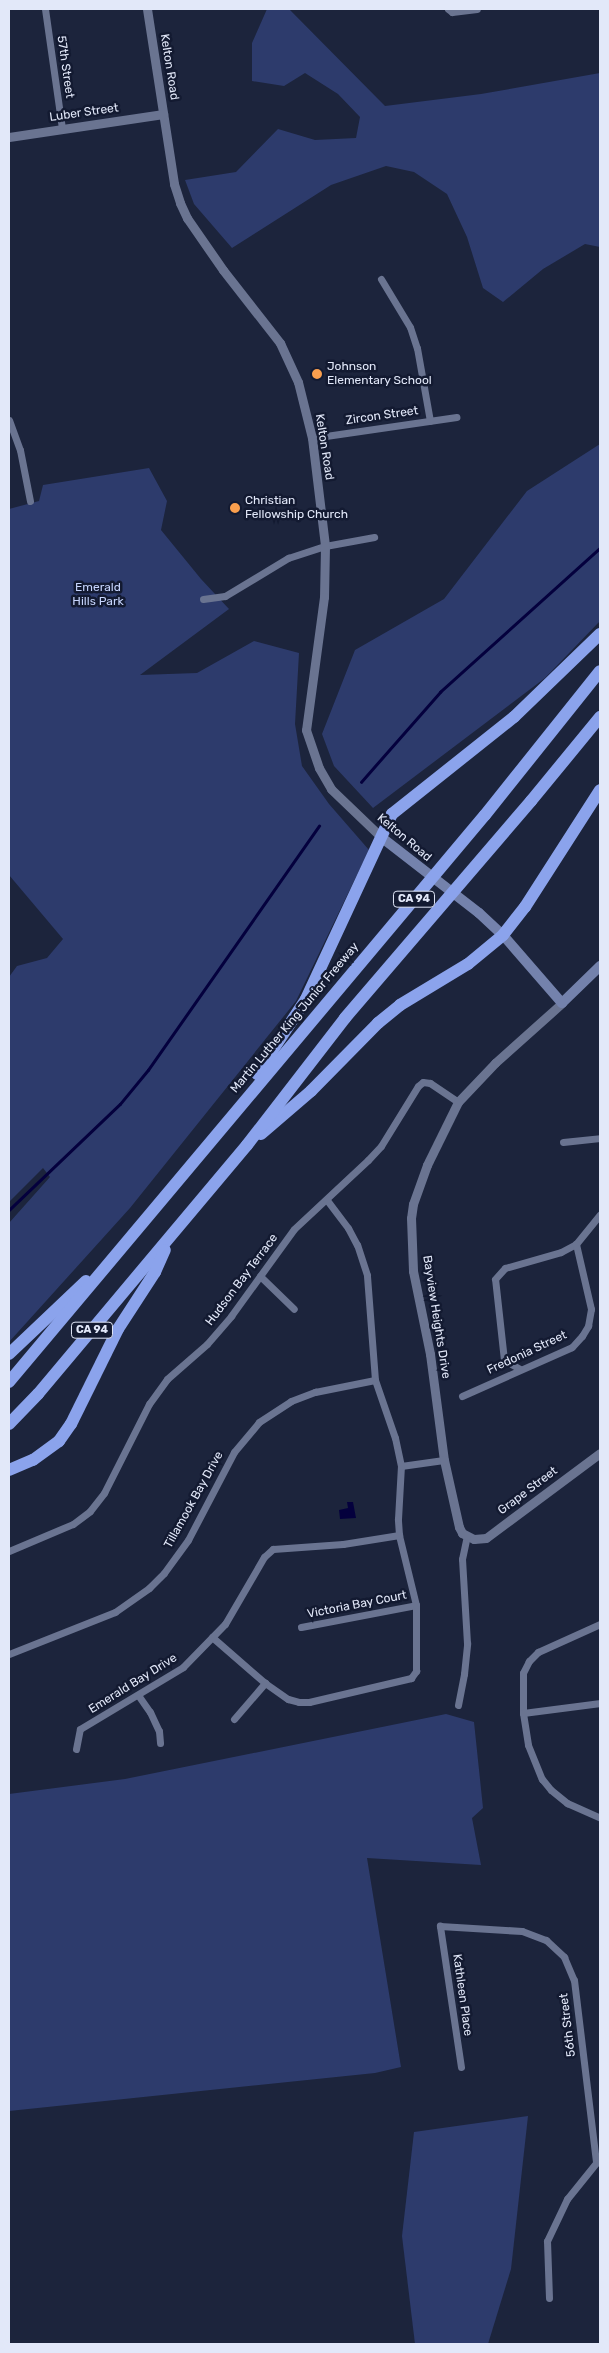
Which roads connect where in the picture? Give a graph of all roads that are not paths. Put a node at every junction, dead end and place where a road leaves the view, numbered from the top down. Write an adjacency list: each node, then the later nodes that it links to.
1 (45, 9): 6 (street, 57th Street)
2 (147, 9): 5 (street, Kelton Road)
3 (477, 9): 4 (street)
4 (450, 10)
5 (163, 114): 6 (street, Luber Street); 12 (street, Kelton Road)
6 (62, 129): 7 (street, Luber Street)
7 (9, 137)
8 (381, 280): 11 (street)
9 (456, 417): 11 (street, Zircon Street)
10 (9, 420): 13 (street)
11 (430, 421): 12 (street, Zircon Street)
12 (312, 438): 15 (street, Kelton Road)
13 (30, 501)
14 (374, 537): 15 (street)
15 (325, 546): 16 (street); 21 (street, Kelton Road)
16 (204, 599)
17 (600, 634): 21 (highway)
18 (600, 671): 26 (highway, Martin Luther King Junior Freeway / CA 94)
19 (600, 717): 29 (highway, CA 94)
20 (600, 790): 22 (highway)
21 (381, 836): 22 (main road, Kelton Road); 26 (highway)
22 (503, 935): 24 (main road, Kelton Road); 29 (highway)
23 (600, 966): 24 (main road, Bayview Heights Drive)
24 (562, 1003): 25 (street, Bayview Heights Drive)
25 (458, 1102): 30 (street, Hudson Bay Terrace); 44 (street, Bayview Heights Drive)
26 (224, 1124): 34 (highway, Martin Luther King Junior Freeway / CA 94)
27 (600, 1138): 28 (street)
28 (563, 1142)
29 (247, 1145): 32 (highway, CA 94)
30 (327, 1200): 35 (street, Hudson Bay Terrace); 39 (street)
31 (600, 1214): 33 (street)
32 (173, 1233): 42 (highway, CA 94); 46 (highway)
33 (576, 1244): 38 (street, Fredonia Street); 38 (street)
34 (115, 1254): 37 (highway); 40 (highway, Martin Luther King Junior Freeway / CA 94)
35 (260, 1276): 36 (street); 49 (street, Hudson Bay Terrace)
36 (294, 1310)
37 (9, 1354)
38 (520, 1369): 41 (street, Fredonia Street)
39 (375, 1380): 45 (street); 54 (street, Tillamook Bay Drive)
40 (9, 1382)
41 (462, 1396)
42 (9, 1424)
43 (600, 1453): 48 (street, Grape Street)
44 (444, 1460): 45 (street); 48 (street, Bayview Heights Drive)
45 (401, 1466): 47 (street)
46 (9, 1470)
47 (399, 1535): 50 (street); 53 (street, Emerald Bay Drive)
48 (467, 1536): 58 (street)
49 (9, 1551)
50 (416, 1605): 52 (street, Victoria Bay Court); 55 (street)
51 (600, 1624): 59 (street)
52 (301, 1627)
53 (212, 1637): 55 (street); 56 (street, Emerald Bay Drive)
54 (9, 1654)
55 (266, 1683): 60 (street)
56 (138, 1695): 61 (street); 62 (street, Emerald Bay Drive)
57 (600, 1703): 59 (street)
58 (458, 1705)
59 (523, 1713): 63 (street)
60 (234, 1719)
61 (160, 1743)
62 (76, 1749)
63 (600, 1818)
64 (440, 1926): 65 (street, Kathleen Place); 66 (street, 56th Street)
65 (461, 2067)
66 (598, 2160): 67 (street)
67 (549, 2298)

